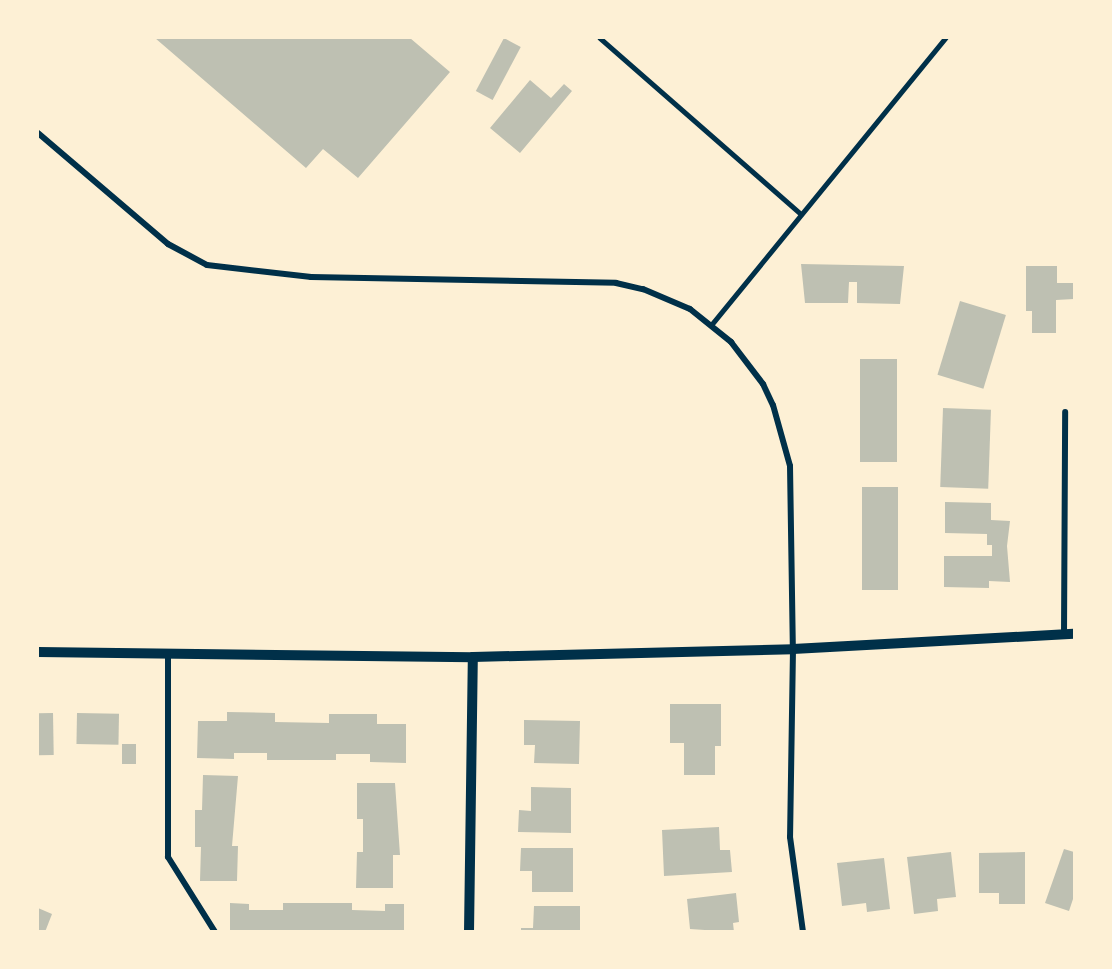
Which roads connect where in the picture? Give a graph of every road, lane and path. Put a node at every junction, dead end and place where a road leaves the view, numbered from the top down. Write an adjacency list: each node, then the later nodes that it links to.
1 (600, 38): 4 (lane)
2 (945, 38): 4 (lane)
3 (38, 133): 5 (street)
4 (801, 214): 5 (lane)
5 (712, 324): 8 (street)
6 (1065, 412): 7 (street)
7 (1070, 634): 8 (street)
8 (793, 649): 11 (street); 14 (street)
9 (38, 652): 10 (street)
10 (168, 653): 11 (street); 12 (street)
11 (473, 657): 13 (street)
12 (215, 932)
13 (469, 932)
14 (802, 932)

